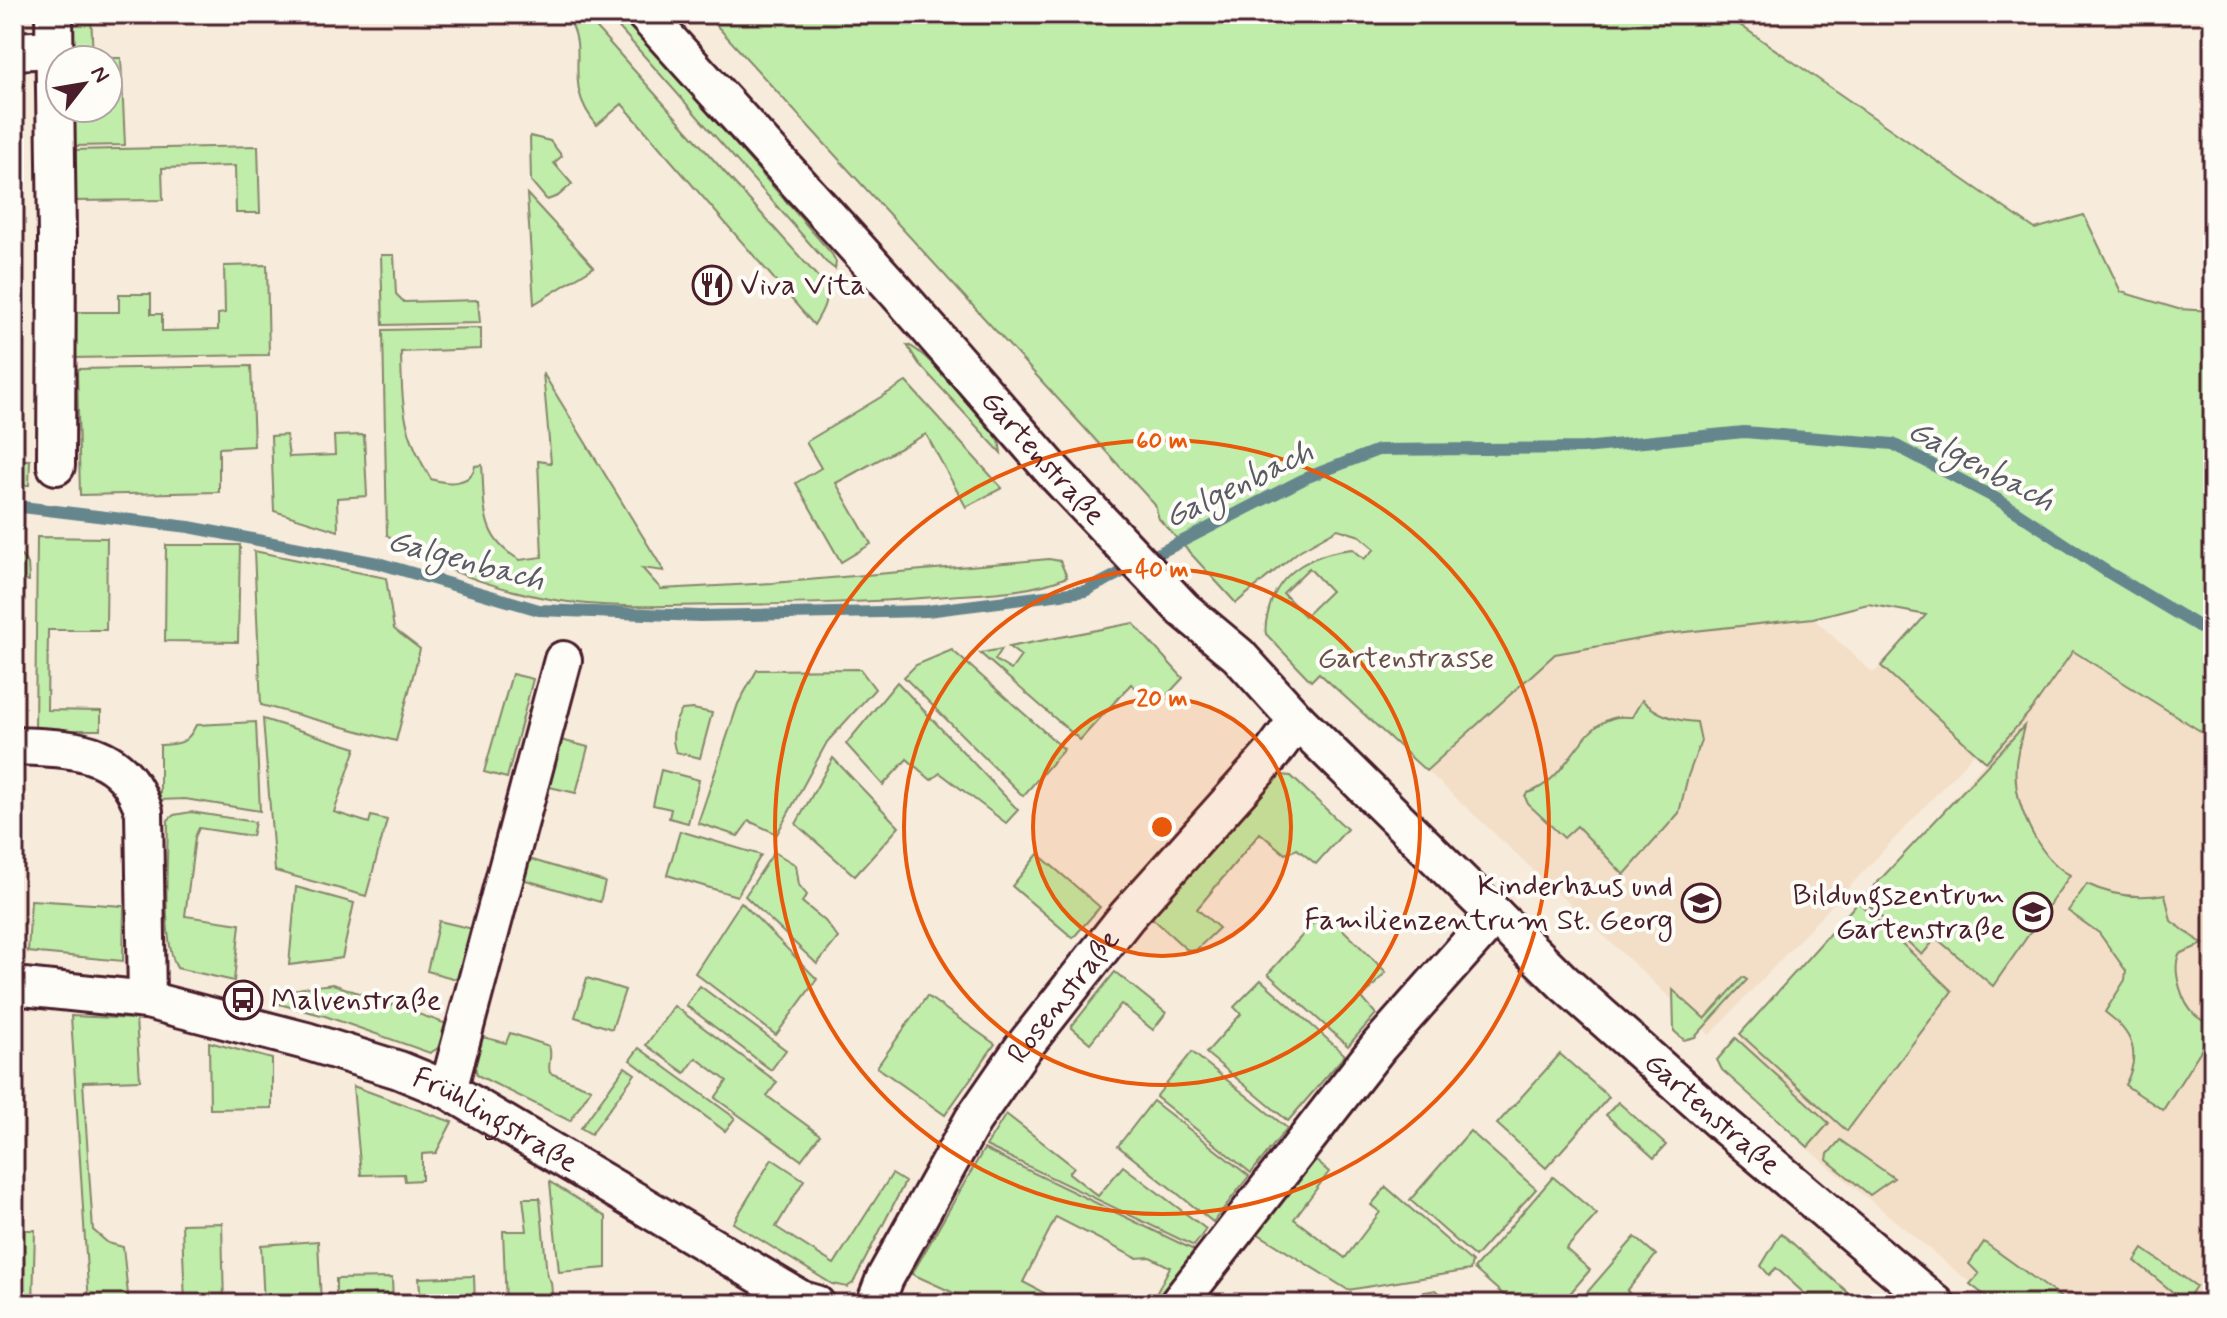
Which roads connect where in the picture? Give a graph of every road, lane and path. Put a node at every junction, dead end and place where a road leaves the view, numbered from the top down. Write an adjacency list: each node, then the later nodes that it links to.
1 (645, 14): 6 (street, Gartenstraße)
2 (54, 32): 3 (street); 4 (street)
3 (14, 51)
4 (56, 466)
5 (563, 660): 11 (street)
6 (1297, 720): 8 (street, Gartenstraße); 13 (street, Rosenstraße)
7 (14, 746): 10 (street)
8 (1495, 915): 14 (street); 15 (street, Gartenstraße)
9 (14, 986): 10 (street, Frühlingstraße)
10 (147, 1000): 11 (street, Frühlingstraße)
11 (448, 1090): 12 (street, Frühlingstraße)
12 (816, 1304)
13 (875, 1304)
14 (1178, 1304)
15 (1936, 1304)

